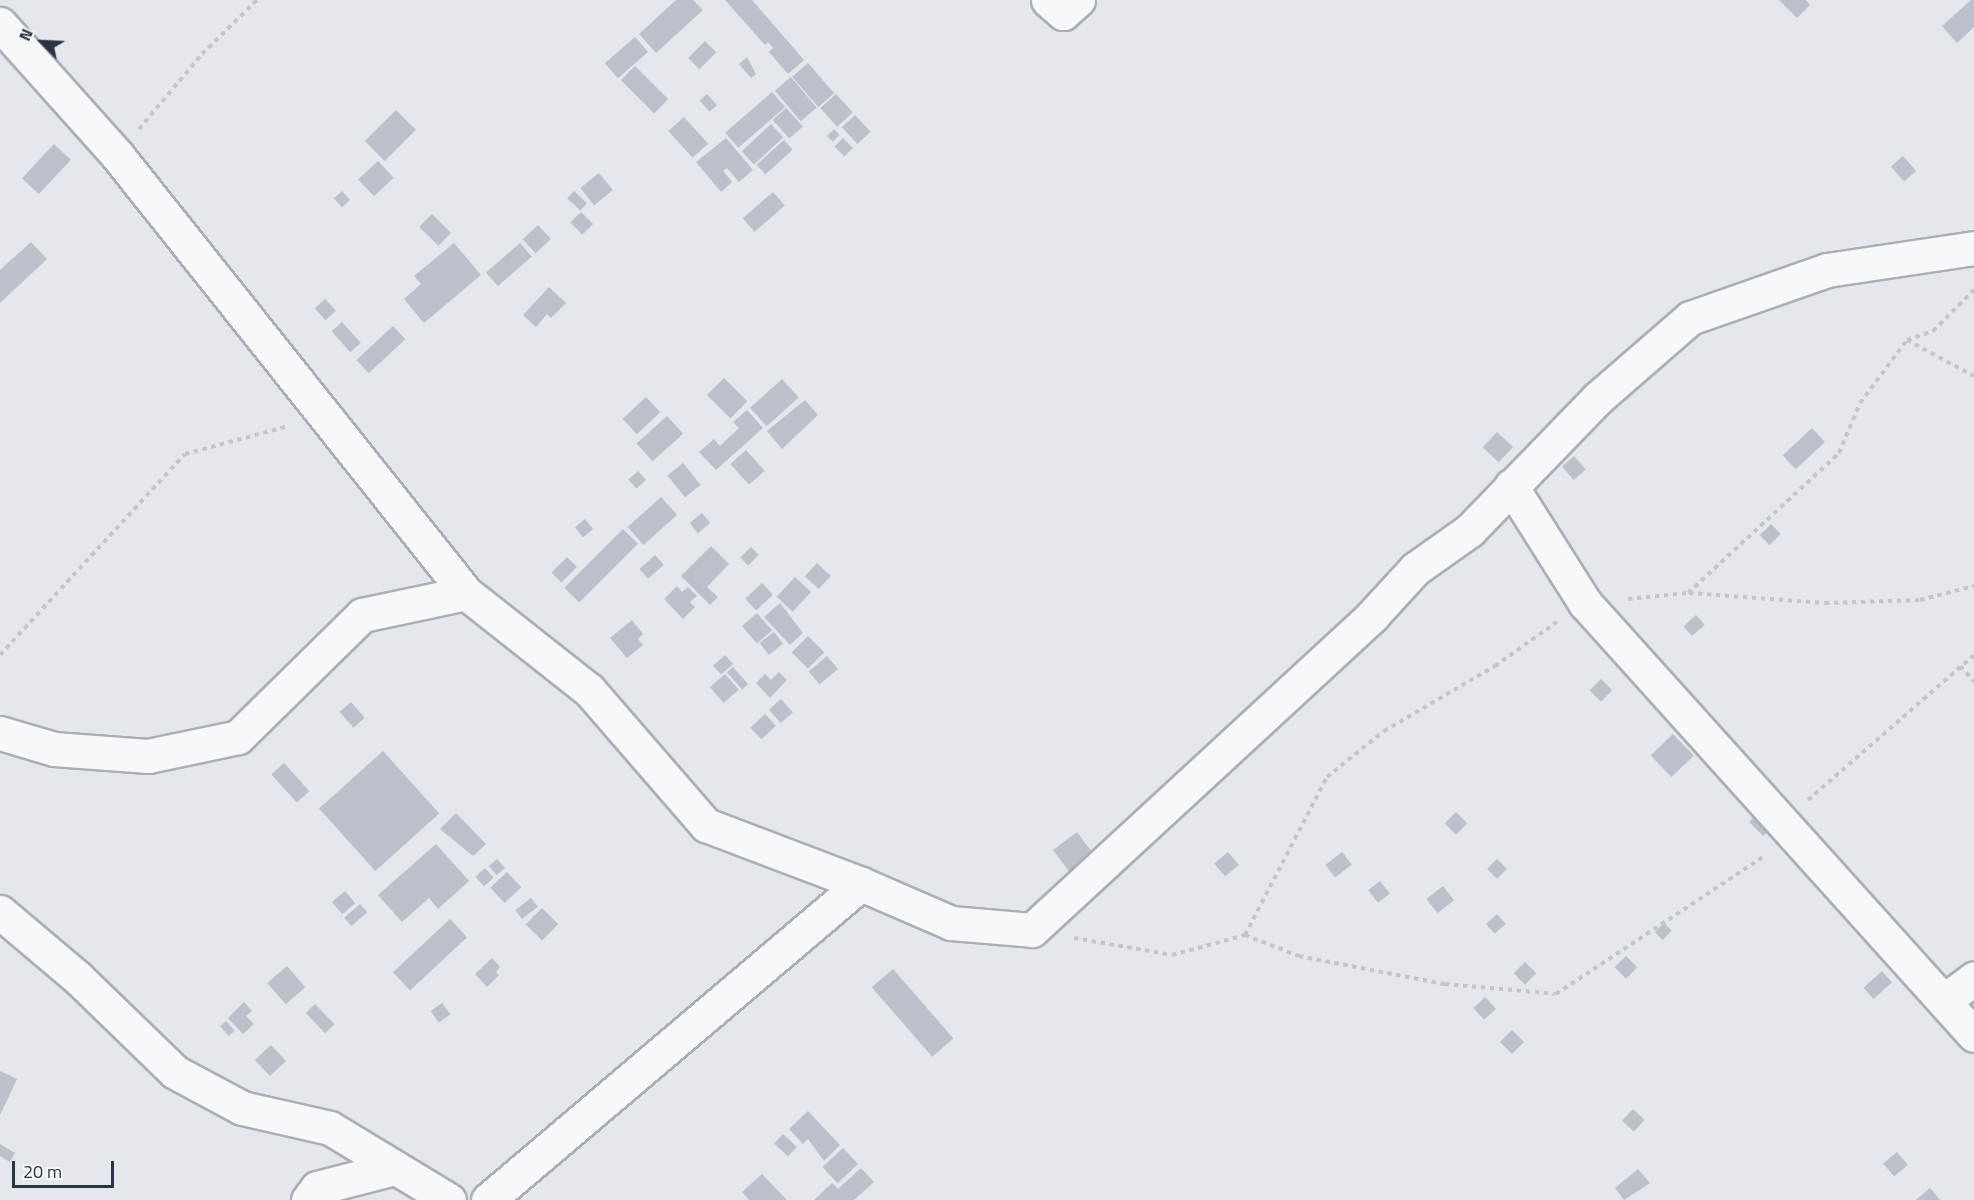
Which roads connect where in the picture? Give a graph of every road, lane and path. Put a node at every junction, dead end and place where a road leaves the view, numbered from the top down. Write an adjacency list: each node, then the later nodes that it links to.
1 (257, 0): 5 (path)
2 (1047, 0): 3 (street)
3 (1078, 0)
4 (0, 24): 5 (street)
5 (117, 155): 10 (street)
6 (1974, 248): 11 (street)
7 (1974, 290): 8 (path)
8 (1907, 340): 9 (path); 14 (path)
9 (1974, 376)
10 (326, 416): 13 (street); 16 (path)
11 (1511, 486): 15 (street); 24 (street)
12 (1974, 586): 14 (path)
13 (466, 593): 20 (street); 22 (street)
14 (1688, 593): 15 (path)
15 (1585, 603): 21 (street); 25 (path)
16 (0, 655)
17 (1974, 655): 18 (path)
18 (1960, 666): 19 (path); 21 (path)
19 (1974, 681)
20 (0, 734)
21 (1789, 829): 25 (path); 27 (street)
22 (861, 884): 24 (street); 32 (street)
23 (0, 912): 29 (street)
24 (1032, 930): 25 (path)
25 (1245, 934)
26 (1974, 978): 27 (street)
27 (1944, 1001): 28 (street)
28 (1974, 1035)
29 (394, 1168): 30 (street); 31 (street)
30 (308, 1200)
31 (449, 1200)
32 (488, 1200)

